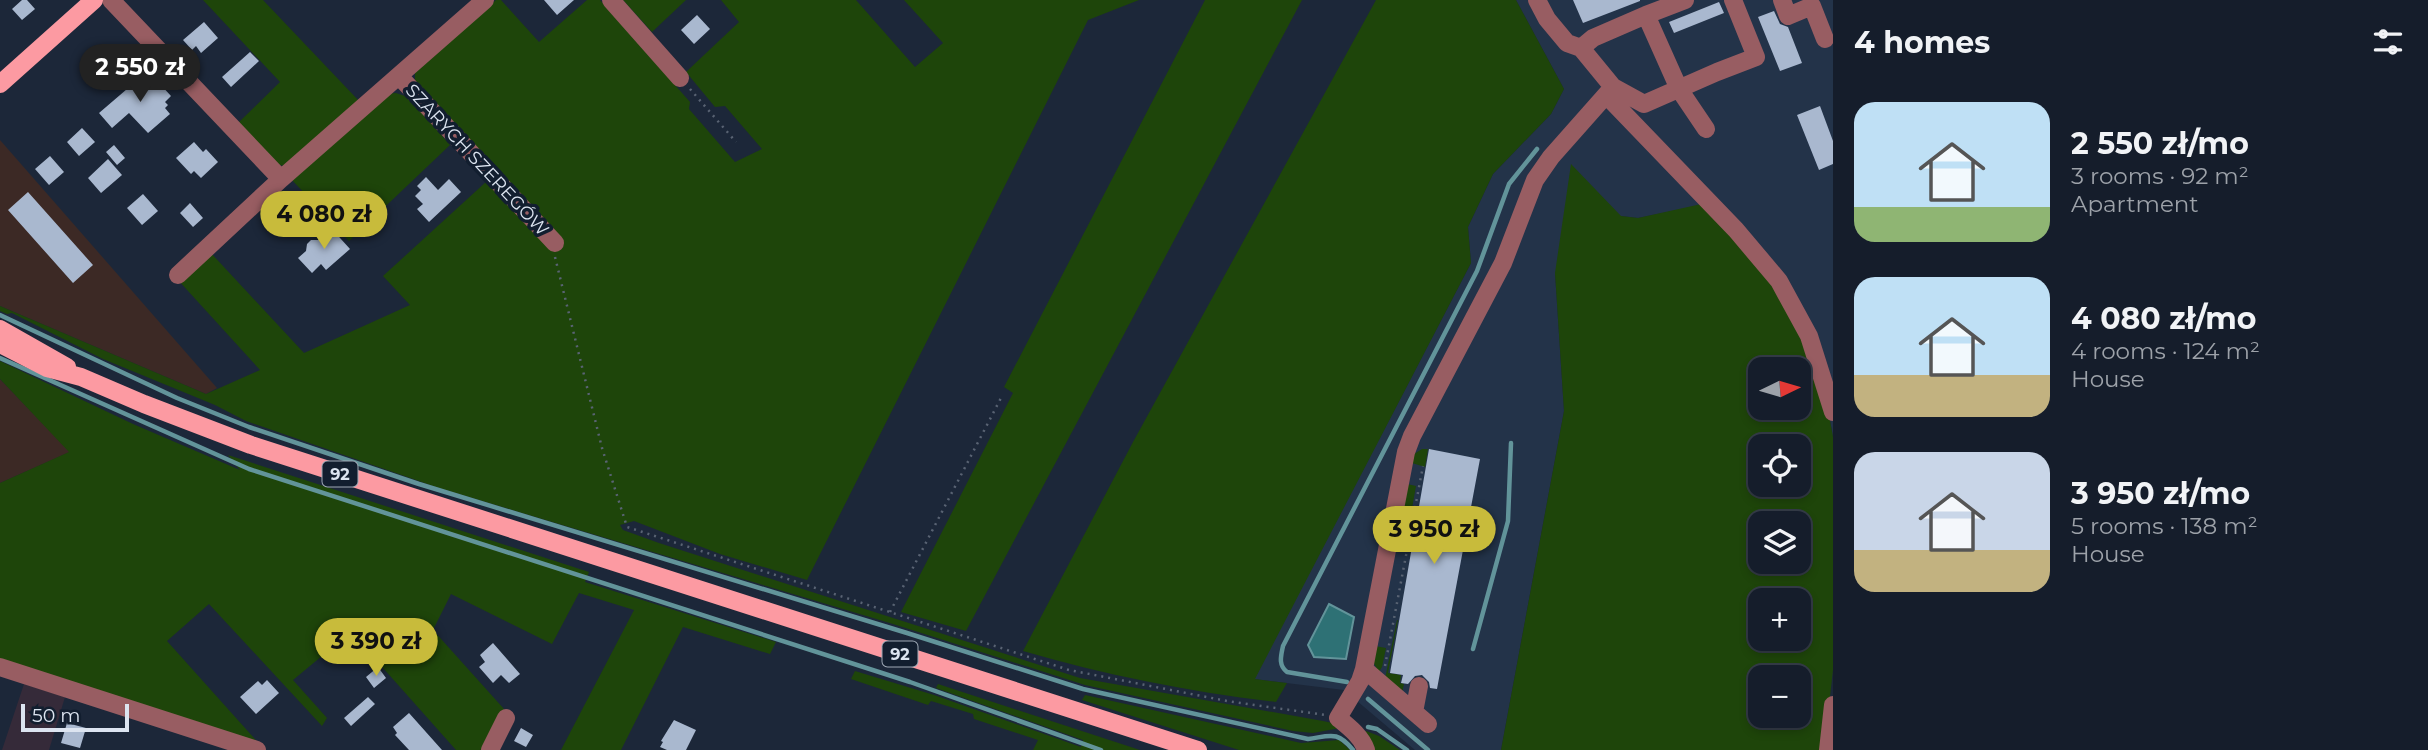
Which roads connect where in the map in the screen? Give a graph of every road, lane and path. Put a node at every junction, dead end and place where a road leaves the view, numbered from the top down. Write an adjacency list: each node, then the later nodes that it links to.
1 (94, 0): 14 (main road)
2 (111, 0): 19 (street)
3 (485, 0): 12 (street)
4 (611, 0): 13 (street)
5 (1537, 0): 11 (street)
6 (1685, 0): 9 (street)
7 (1733, 0): 15 (street)
8 (1782, 0): 10 (street)
9 (1646, 16): 11 (street); 15 (street)
10 (1825, 39)
11 (1581, 48): 16 (street)
12 (399, 76): 19 (street); 20 (street, SZARYCH SZEREGÓW)
13 (680, 78): 18 (path)
14 (0, 84)
15 (1679, 89): 16 (street); 17 (street)
16 (1610, 91): 26 (street); 32 (street)
17 (1706, 129)
18 (736, 142)
19 (281, 179): 21 (street)
20 (555, 243): 28 (path)
21 (178, 275)
22 (0, 329): 24 (main road, 92)
23 (0, 344): 24 (main road, 92)
24 (81, 377): 40 (main road, 92)
25 (1002, 396): 28 (path)
26 (1833, 412)
27 (1423, 466): 29 (path)
28 (890, 612): 37 (path)
29 (1394, 617): 30 (path); 33 (path)
30 (1400, 618)
31 (0, 667): 38 (street)
32 (1364, 669): 33 (street); 37 (street)
33 (1379, 682): 34 (street)
34 (1419, 686)
35 (1833, 705): 42 (street)
36 (506, 718): 39 (street)
37 (1338, 718): 41 (street)
38 (255, 750)
39 (490, 750)
40 (1198, 750)
41 (1366, 750)
42 (1828, 750)

